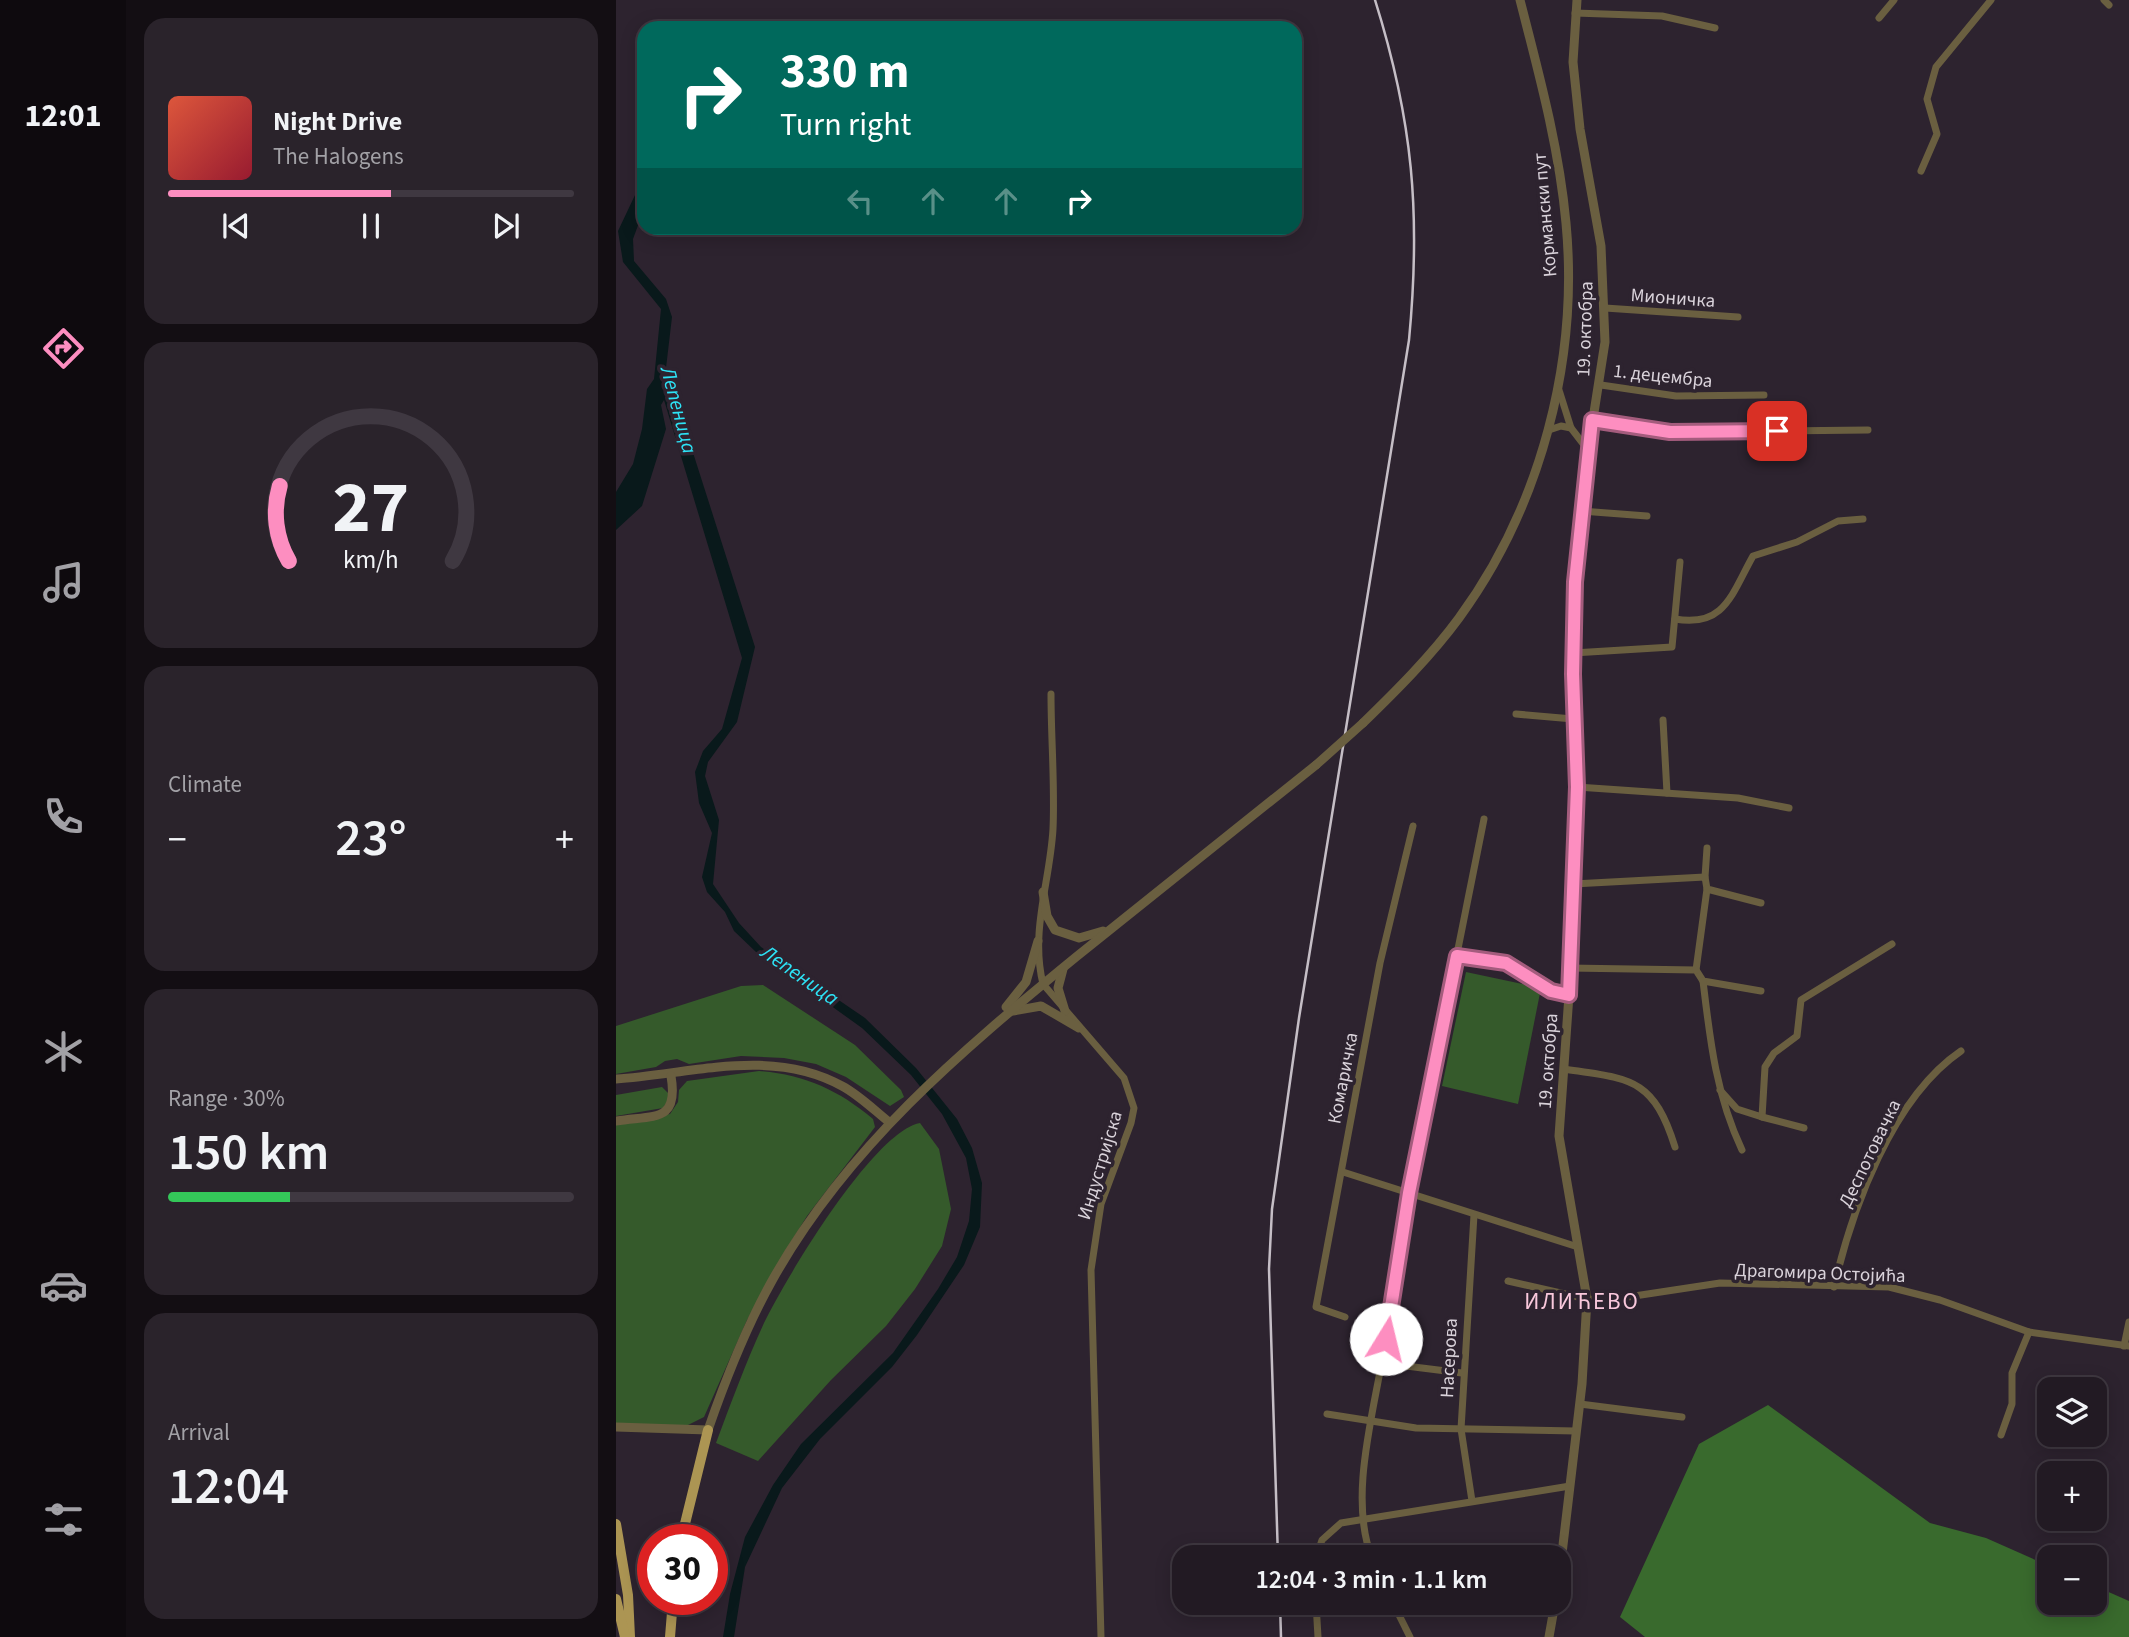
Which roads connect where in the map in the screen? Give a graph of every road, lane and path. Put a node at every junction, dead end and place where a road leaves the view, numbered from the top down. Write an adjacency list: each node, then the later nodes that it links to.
1 (1520, 0): 12 (street, Кормански пут)
2 (1577, 0): 5 (street, 19. октобра)
3 (1895, 0): 6 (street)
4 (1991, 0): 8 (street)
5 (1575, 13): 7 (street); 9 (street, 19. октобра)
6 (1879, 18)
7 (1715, 28)
8 (1921, 171)
9 (1605, 307): 10 (street, Мионичка); 11 (street, 19. октобра)
10 (1738, 317)
11 (1601, 384): 13 (street, 1. децембра); 14 (street, 19. октобра)
12 (1559, 390): 15 (street); 16 (street, Кормански пут)
13 (1764, 395)
14 (1592, 424): 17 (street); 18 (street); 19 (street, 19. октобра)
15 (1571, 428): 16 (street); 18 (street)
16 (1549, 430): 41 (street, Кормански пут, bridge)
17 (1868, 430)
18 (1579, 434): 19 (street)
19 (1588, 451): 20 (street, 19. октобра)
20 (1581, 511): 21 (street); 25 (street, 19. октобра)
21 (1647, 516)
22 (1863, 519): 24 (street)
23 (1680, 562): 24 (street)
24 (1675, 619): 25 (street)
25 (1573, 653): 28 (street, 19. октобра)
26 (1051, 694): 39 (street)
27 (1516, 714): 28 (street)
28 (1573, 719): 30 (street, 19. октобра)
29 (1663, 720): 31 (street)
30 (1577, 787): 31 (street); 37 (street, 19. октобра)
31 (1667, 793): 32 (street)
32 (1788, 808)
33 (1484, 818): 44 (street)
34 (1413, 826): 67 (street, Комаричка)
35 (1707, 848): 36 (street)
36 (1705, 877): 37 (street); 38 (street)
37 (1573, 884): 46 (street, 19. октобра)
38 (1707, 889): 40 (street); 47 (street)
39 (1043, 892): 41 (street); 42 (street)
40 (1761, 903)
41 (1108, 930): 45 (street, Кормански пут)
42 (1038, 941): 49 (street); 55 (street)
43 (1892, 944): 61 (street)
44 (1457, 956): 51 (street); 68 (street)
45 (1065, 966): 49 (street, Кормански пут); 52 (street)
46 (1569, 968): 47 (street); 51 (street, 19. октобра)
47 (1696, 971): 48 (street)
48 (1703, 981): 50 (street); 60 (street)
49 (1043, 984): 52 (street, Индустријска); 53 (street, Кормански пут)
50 (1761, 991)
51 (1569, 995): 57 (street, 19. октобра)
52 (1065, 1011): 54 (street, Индустријска)
53 (999, 1018): 54 (street); 55 (street, Кормански пут)
54 (1079, 1028): 104 (street, Индустријска)
55 (974, 1040): 63 (street)
56 (1961, 1051): 72 (street, Деспотовачка)
57 (1564, 1069): 65 (street); 70 (street, 19. октобра)
58 (671, 1076): 59 (street); 62 (street); 63 (street)
59 (616, 1079)
60 (1720, 1090): 61 (street); 66 (street)
61 (1762, 1117): 64 (street)
62 (616, 1121)
63 (889, 1122): 86 (street)
64 (1804, 1128)
65 (1675, 1147)
66 (1742, 1150)
67 (1343, 1172): 68 (street); 74 (street, Комаричка)
68 (1409, 1193): 69 (street); 78 (street)
69 (1474, 1215): 70 (street); 79 (street, Насерова)
70 (1578, 1247): 73 (street, 19. октобра)
71 (1508, 1281): 73 (street, Драгомира Остојића)
72 (1834, 1287): 73 (street, Драгомира Остојића); 76 (street, Драгомира Остојића)
73 (1587, 1299): 80 (street, 19. октобра)
74 (1345, 1317)
75 (2129, 1322): 77 (street)
76 (2029, 1332): 77 (street, Драгомира Остојића); 88 (street)
77 (2127, 1346)
78 (1382, 1363): 79 (street); 83 (street)
79 (1462, 1373): 85 (street, Насерова)
80 (1580, 1404): 82 (street); 87 (street, 19. октобра)
81 (1327, 1414): 83 (street)
82 (1682, 1417)
83 (1372, 1423): 85 (street); 91 (street)
84 (616, 1427): 86 (street)
85 (1461, 1429): 87 (street); 90 (street, Насерова)
86 (708, 1430): 93 (main road)
87 (1576, 1431): 89 (street, 19. октобра)
88 (2001, 1435)
89 (1570, 1486): 90 (street); 96 (street, 19. октобра)
90 (1472, 1502): 91 (street)
91 (1364, 1520): 94 (street); 95 (street)
92 (616, 1524): 102 (main road)
93 (685, 1524)
94 (1320, 1545)
95 (1367, 1545)
96 (1563, 1545)
97 (616, 1599): 102 (main road)
98 (672, 1615): 103 (main road)
99 (1317, 1615): 105 (street)
100 (1399, 1615): 106 (street)
101 (1553, 1615): 107 (street)
102 (628, 1637)
103 (670, 1637)
104 (1101, 1637)
105 (1318, 1637)
106 (1410, 1637)
107 (1549, 1637)

